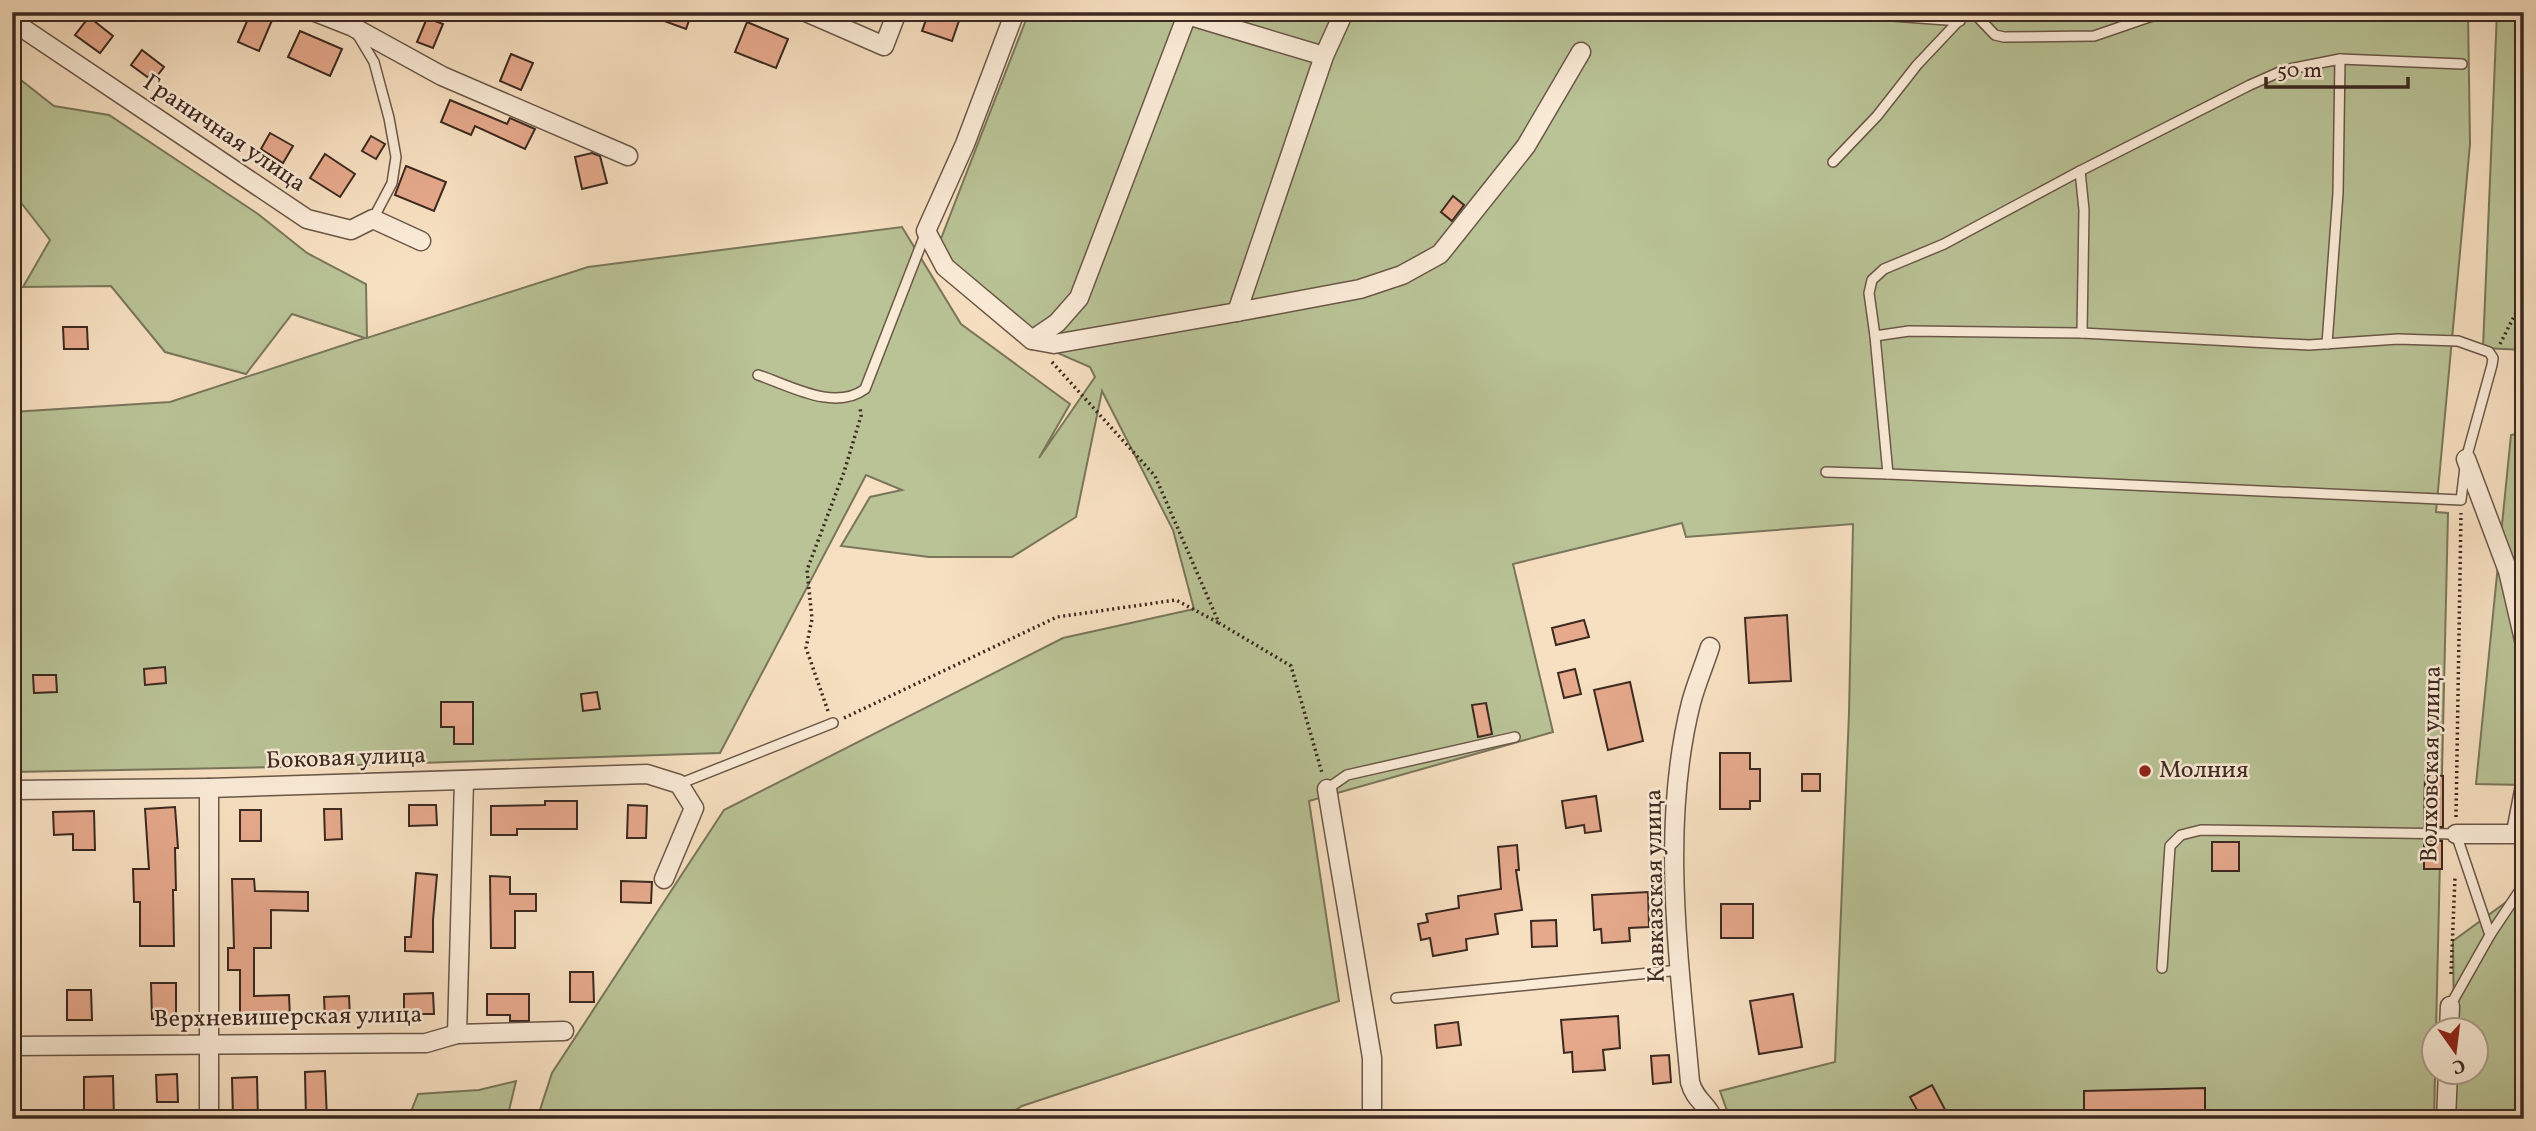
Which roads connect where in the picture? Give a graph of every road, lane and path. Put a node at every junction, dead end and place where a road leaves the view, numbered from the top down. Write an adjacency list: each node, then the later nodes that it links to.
1 (315, 12): 13 (street)
2 (806, 12): 3 (street)
3 (897, 12)
4 (1015, 12): 22 (street)
5 (1344, 12): 15 (street)
6 (1838, 12): 12 (lane)
7 (1967, 12): 12 (lane)
8 (1973, 12): 9 (lane)
9 (2164, 12)
10 (1185, 13): 15 (street); 28 (street)
11 (12, 21): 21 (street, Граничная улица)
12 (1960, 21): 19 (lane)
13 (353, 27): 18 (street); 21 (lane)
14 (1581, 52): 25 (street)
15 (1324, 56): 25 (street)
16 (2340, 59): 17 (lane); 20 (lane); 29 (lane)
17 (2462, 64)
18 (628, 156)
19 (1833, 162)
20 (2080, 171): 26 (lane); 27 (lane)
21 (373, 219): 23 (street)
22 (926, 231): 28 (street); 32 (lane)
23 (421, 241)
24 (2524, 297): 30 (path)
25 (1237, 312): 28 (street)
26 (2082, 334): 27 (lane); 29 (lane)
27 (1875, 336): 35 (lane)
28 (1032, 340): 37 (path)
29 (2327, 344): 30 (lane)
30 (2493, 358): 33 (lane)
31 (758, 374): 32 (lane)
32 (859, 394): 40 (path)
33 (2466, 459): 36 (lane); 38 (street)
34 (1826, 472): 35 (lane)
35 (1888, 474): 36 (lane)
36 (2461, 500): 48 (path, Волховская улица)
37 (1219, 623): 40 (path); 46 (path)
38 (2524, 640)
39 (1710, 647): 55 (street, Кавказская улица)
40 (833, 723): 44 (lane)
41 (1515, 737): 46 (lane)
42 (2524, 767): 49 (lane)
43 (464, 781): 44 (street, Боковая улица); 45 (street, Боковая улица); 60 (street)
44 (679, 784): 51 (street)
45 (209, 788): 47 (street, Боковая улица); 61 (street)
46 (1327, 789): 65 (street)
47 (12, 790)
48 (2456, 834): 49 (street); 53 (lane); 54 (lane)
49 (2517, 834)
50 (2455, 874): 57 (path, Волховская улица)
51 (664, 879)
52 (2524, 884): 53 (lane)
53 (2490, 936): 57 (lane)
54 (2162, 968)
55 (1680, 970): 56 (lane); 66 (street, Кавказская улица)
56 (1396, 998)
57 (2450, 1006): 58 (street)
58 (2450, 1016)
59 (564, 1031): 60 (street, Верхневишерская улица)
60 (457, 1034): 61 (street, Верхневишерская улица)
61 (208, 1045): 62 (street, Верхневишерская улица); 64 (street)
62 (12, 1046)
63 (2447, 1086): 67 (street)
64 (209, 1119)
65 (1373, 1119)
66 (1713, 1119)
67 (2446, 1119)

